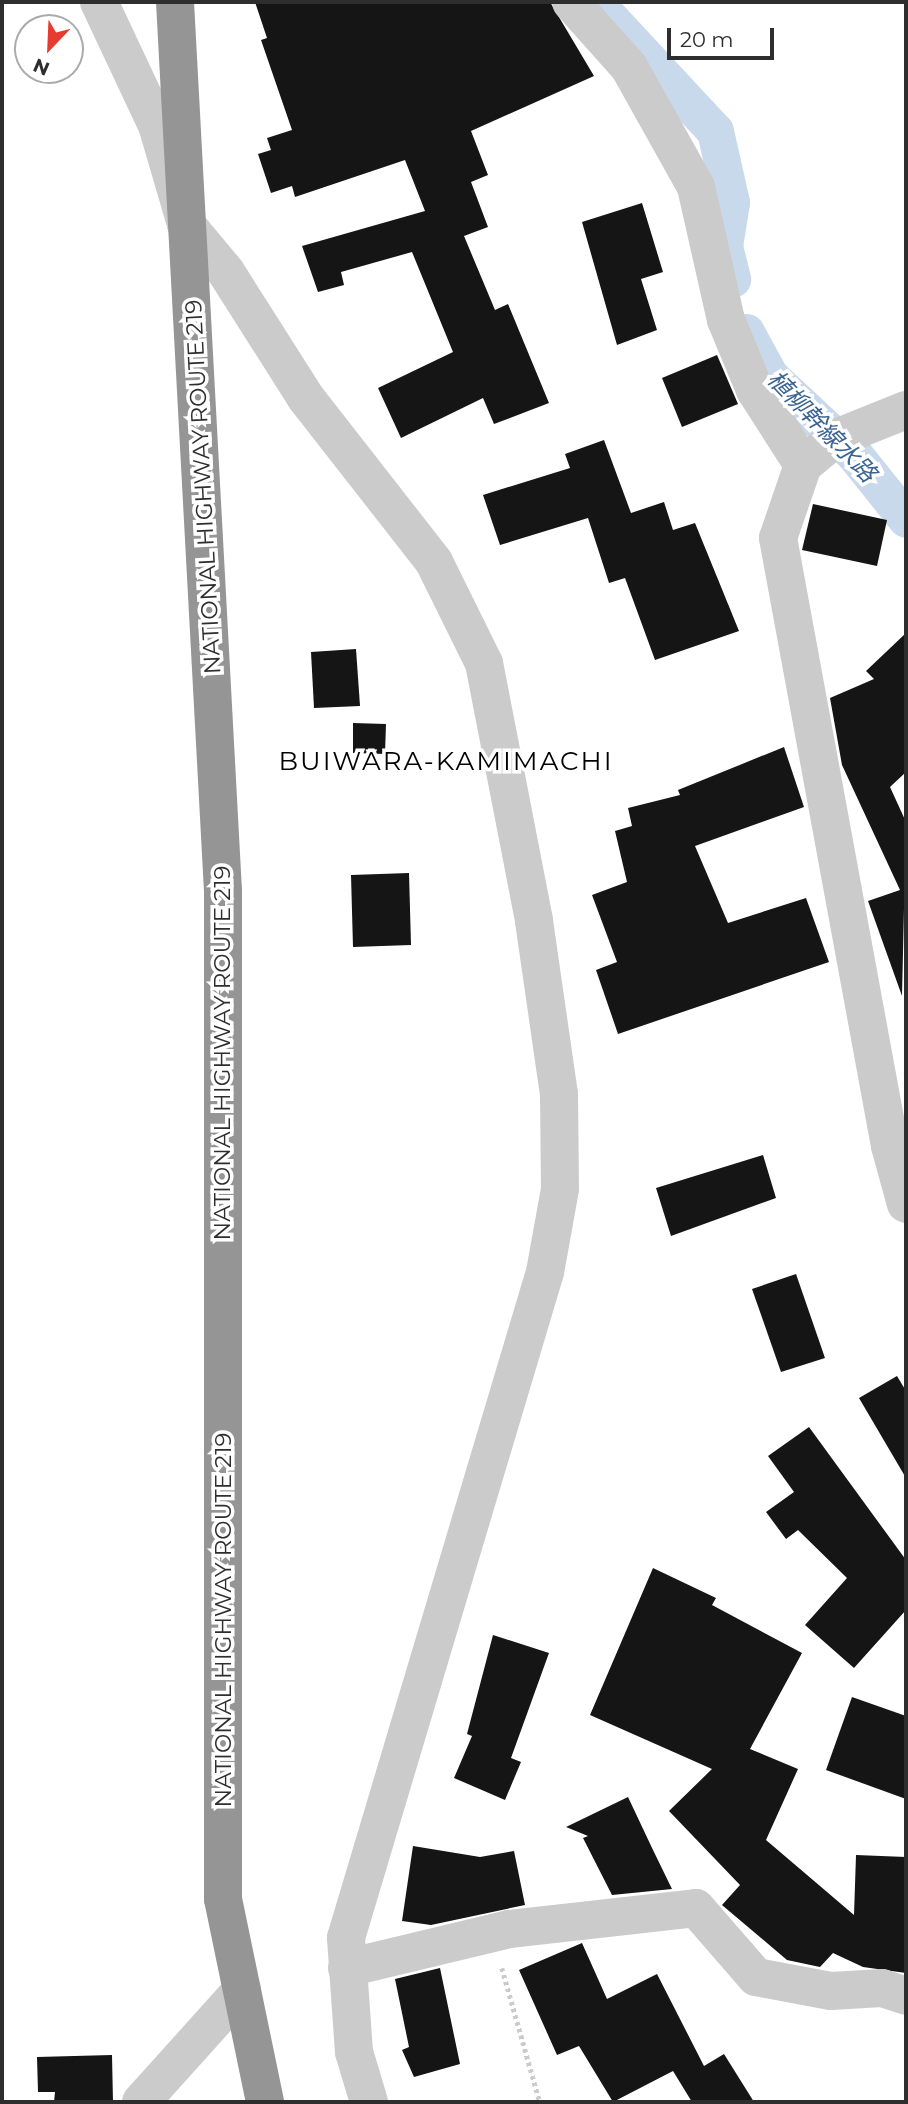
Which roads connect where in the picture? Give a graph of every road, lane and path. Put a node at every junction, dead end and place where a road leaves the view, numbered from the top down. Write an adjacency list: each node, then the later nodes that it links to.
1 (99, 2): 4 (street)
2 (175, 2): 4 (highway, NATIONAL HIGHWAY ROUTE 219)
3 (571, 2): 6 (street)
4 (186, 224): 9 (street); 10 (highway, NATIONAL HIGHWAY ROUTE 219)
5 (906, 410): 6 (street)
6 (803, 466): 7 (street)
7 (906, 1204)
8 (492, 1934): 9 (street); 11 (street); 15 (path)
9 (347, 1968): 14 (street)
10 (242, 1990): 12 (street); 13 (highway, NATIONAL HIGHWAY ROUTE 219)
11 (906, 1996)
12 (141, 2102)
13 (265, 2102)
14 (369, 2102)
15 (540, 2102)

